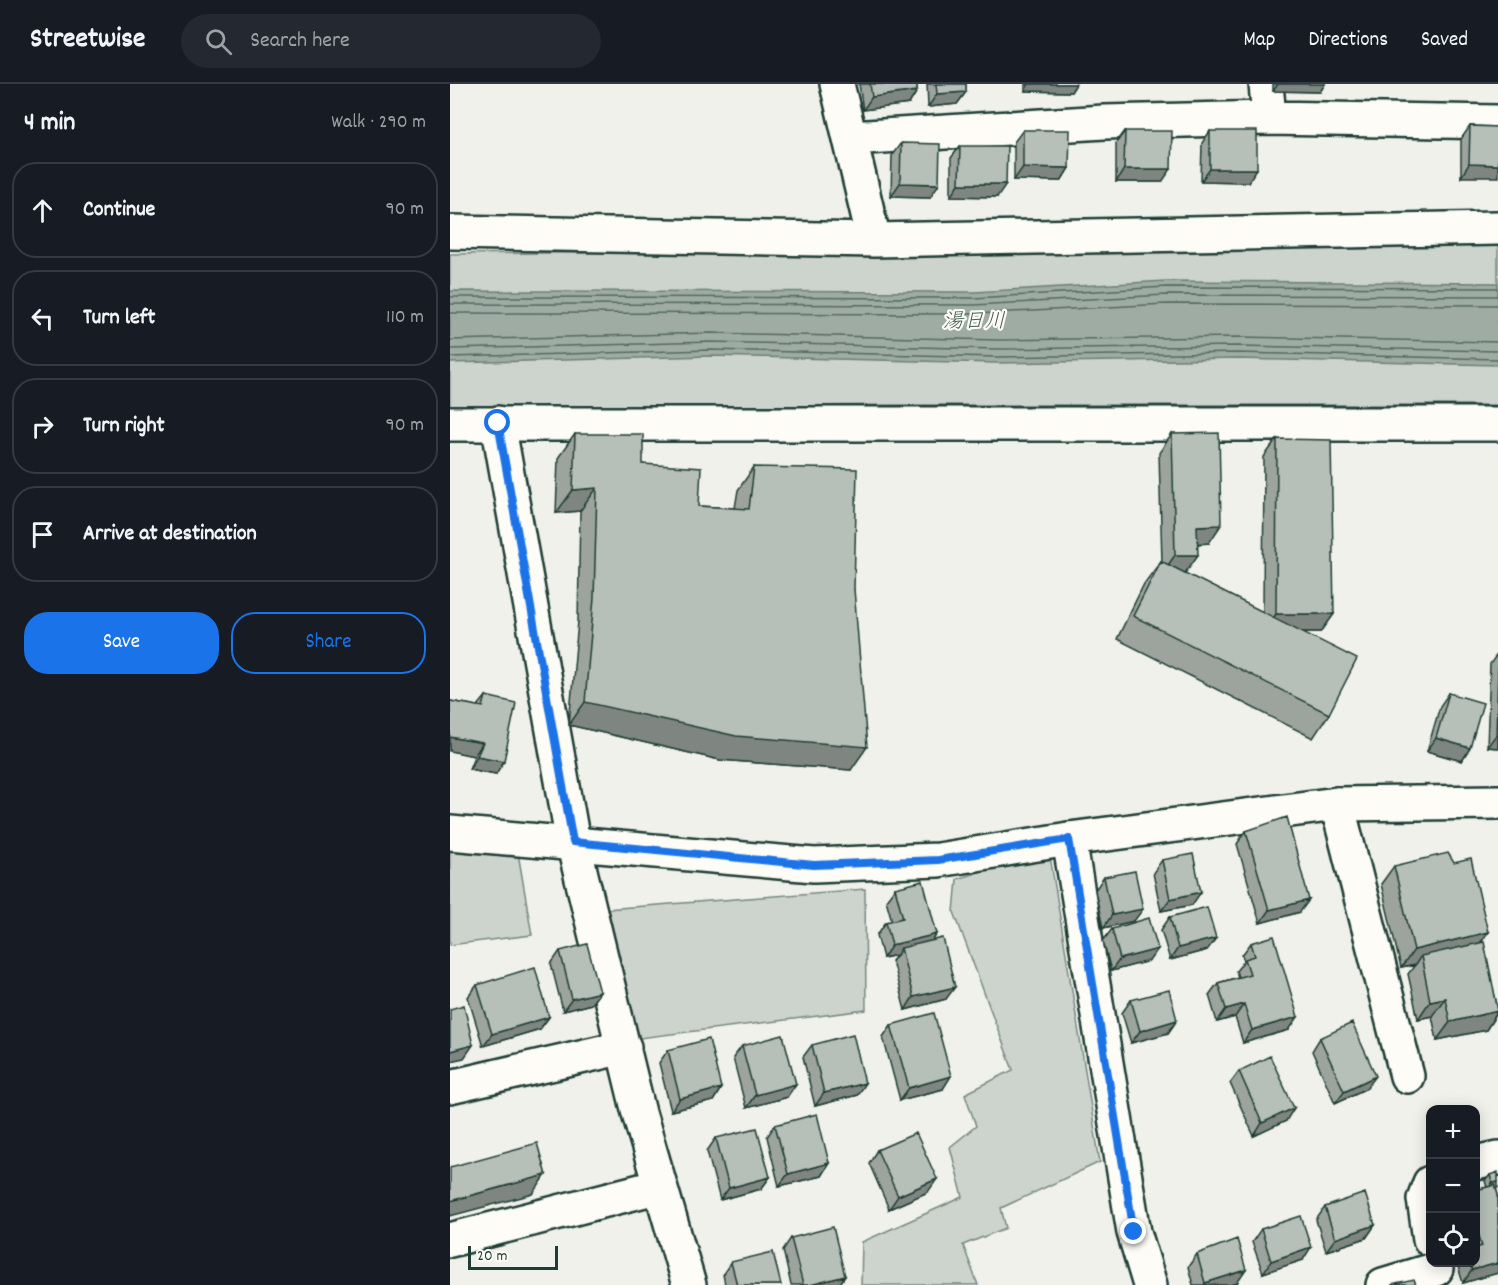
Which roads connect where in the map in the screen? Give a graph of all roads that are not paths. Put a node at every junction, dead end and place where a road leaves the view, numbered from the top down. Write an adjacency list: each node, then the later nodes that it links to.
1 (837, 84): 5 (street)
2 (1266, 84): 3 (street)
3 (1269, 118): 4 (street); 5 (street)
4 (1498, 122)
5 (851, 138): 8 (street)
6 (1498, 228): 8 (street)
7 (450, 231): 8 (street)
8 (874, 240)
9 (498, 423): 10 (street); 11 (street); 16 (street)
10 (450, 424)
11 (1498, 424)
12 (1498, 802): 13 (street)
13 (1337, 804): 15 (street); 18 (street)
14 (450, 833): 16 (street)
15 (1069, 839): 16 (street); 28 (street)
16 (573, 842): 17 (street)
17 (624, 1047): 19 (street); 22 (street)
18 (1407, 1076)
19 (450, 1087)
20 (1498, 1158): 21 (street)
21 (1480, 1161)
22 (660, 1186): 25 (street); 27 (street)
23 (1426, 1194): 24 (street)
24 (1426, 1211)
25 (450, 1240)
26 (1428, 1267): 29 (street)
27 (688, 1285)
28 (1150, 1285)
29 (1383, 1285)

